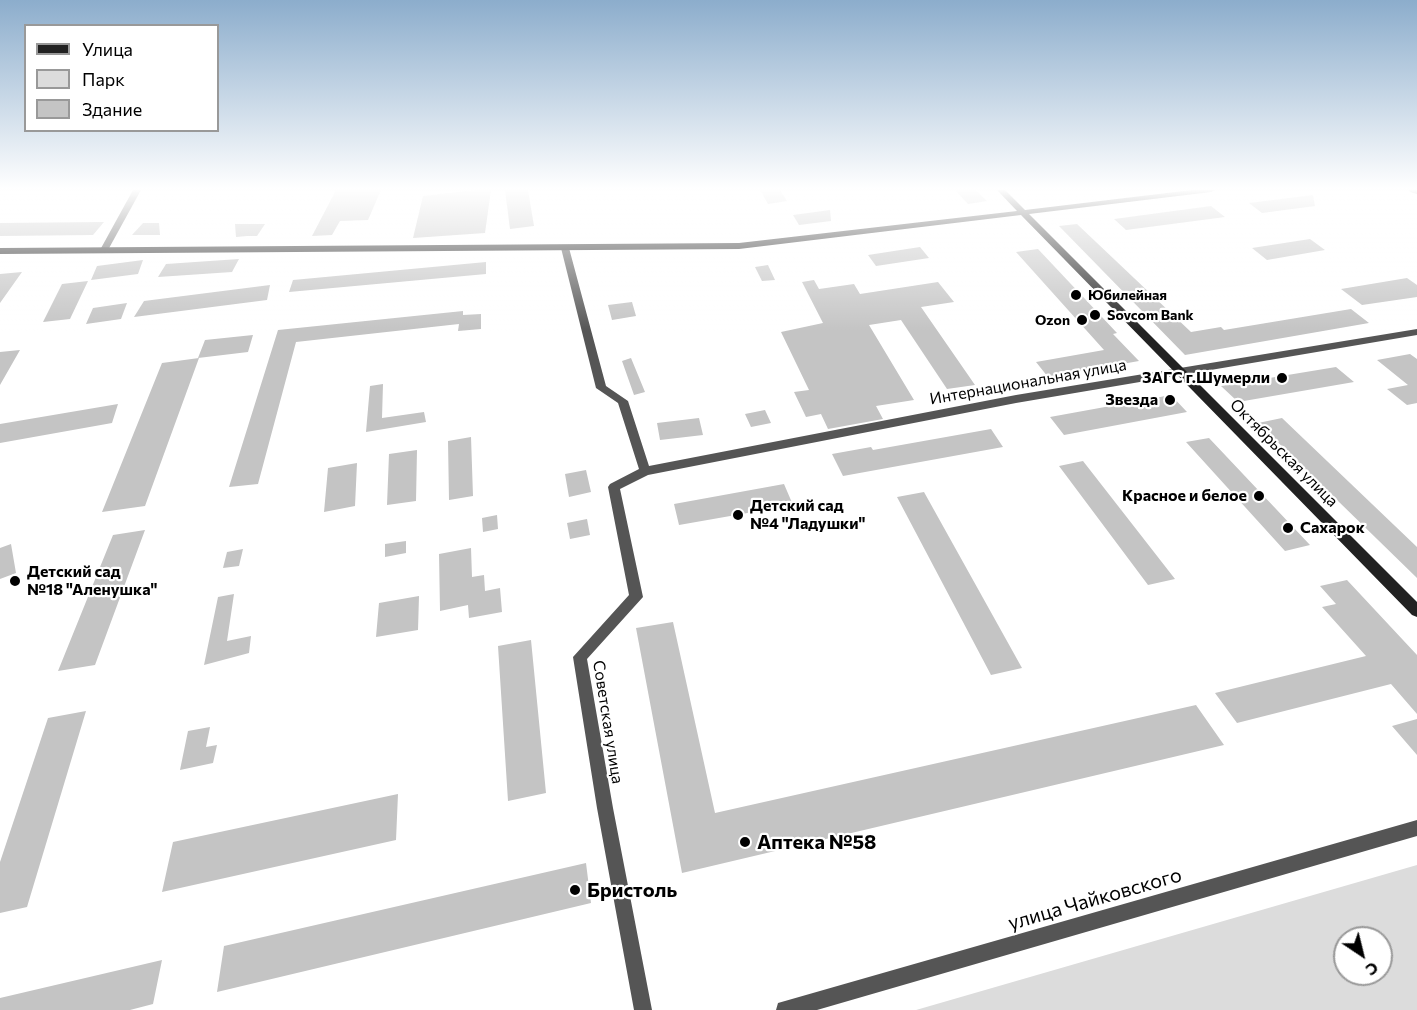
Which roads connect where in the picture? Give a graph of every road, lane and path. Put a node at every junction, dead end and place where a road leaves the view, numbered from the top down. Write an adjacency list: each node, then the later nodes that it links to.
1 (111, 237): 5 (street)
2 (816, 237): 4 (main road)
3 (1048, 237): 8 (main road, Октябрьская улица)
4 (565, 248): 5 (main road); 9 (street)
5 (104, 250): 6 (main road)
6 (0, 251)
7 (1417, 332): 8 (street, Интернациональная улица)
8 (1180, 372): 9 (street, Интернациональная улица); 10 (main road, Октябрьская улица)
9 (645, 471): 12 (street, Советская улица)
10 (1417, 611)
11 (1417, 828): 13 (street, улица Чайковского)
12 (643, 1010)
13 (785, 1010)

